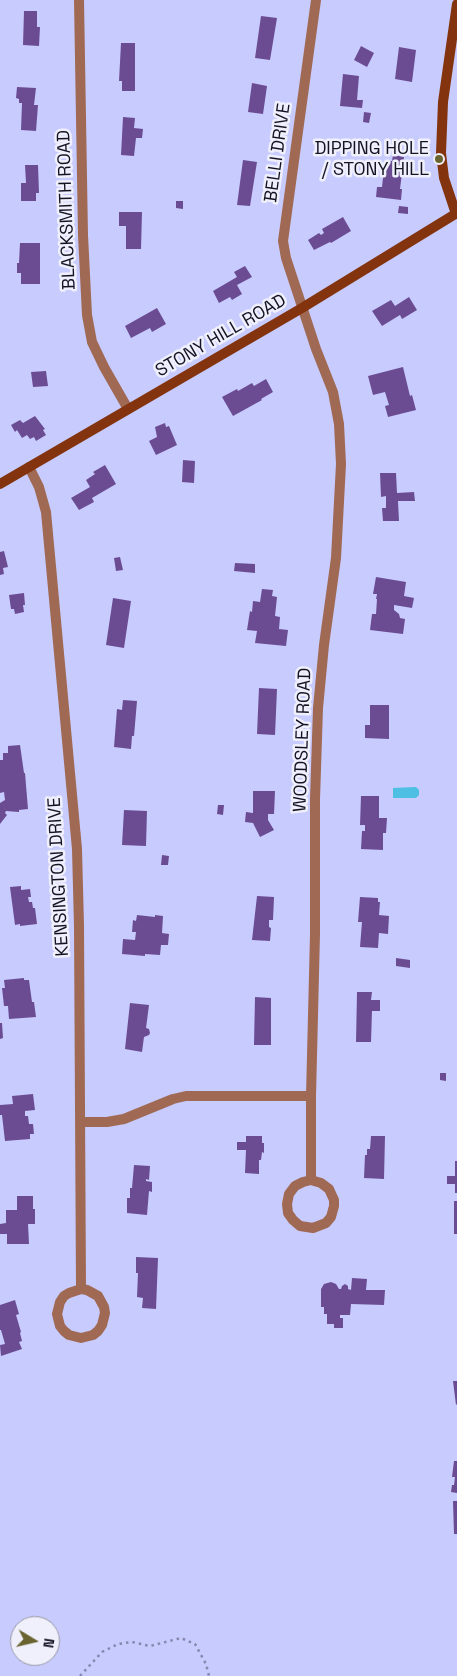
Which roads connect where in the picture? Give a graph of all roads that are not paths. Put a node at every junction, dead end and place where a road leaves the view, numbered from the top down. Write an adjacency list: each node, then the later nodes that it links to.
1 (79, 0): 6 (street, BLACKSMITH ROAD)
2 (316, 0): 5 (street, BELLI DRIVE)
3 (457, 4): 4 (main road)
4 (457, 214): 5 (main road, STONY HILL ROAD)
5 (302, 308): 6 (main road, STONY HILL ROAD); 9 (street, WOODSLEY ROAD)
6 (128, 409): 7 (main road, STONY HILL ROAD)
7 (29, 467): 8 (main road, STONY HILL ROAD); 10 (street, KENSINGTON DRIVE)
8 (0, 484)
9 (311, 1096): 10 (street); 11 (street, WOODSLEY ROAD)
10 (80, 1122): 12 (street, KENSINGTON DRIVE)
11 (311, 1180): 11 (street)
12 (81, 1289): 12 (street)

